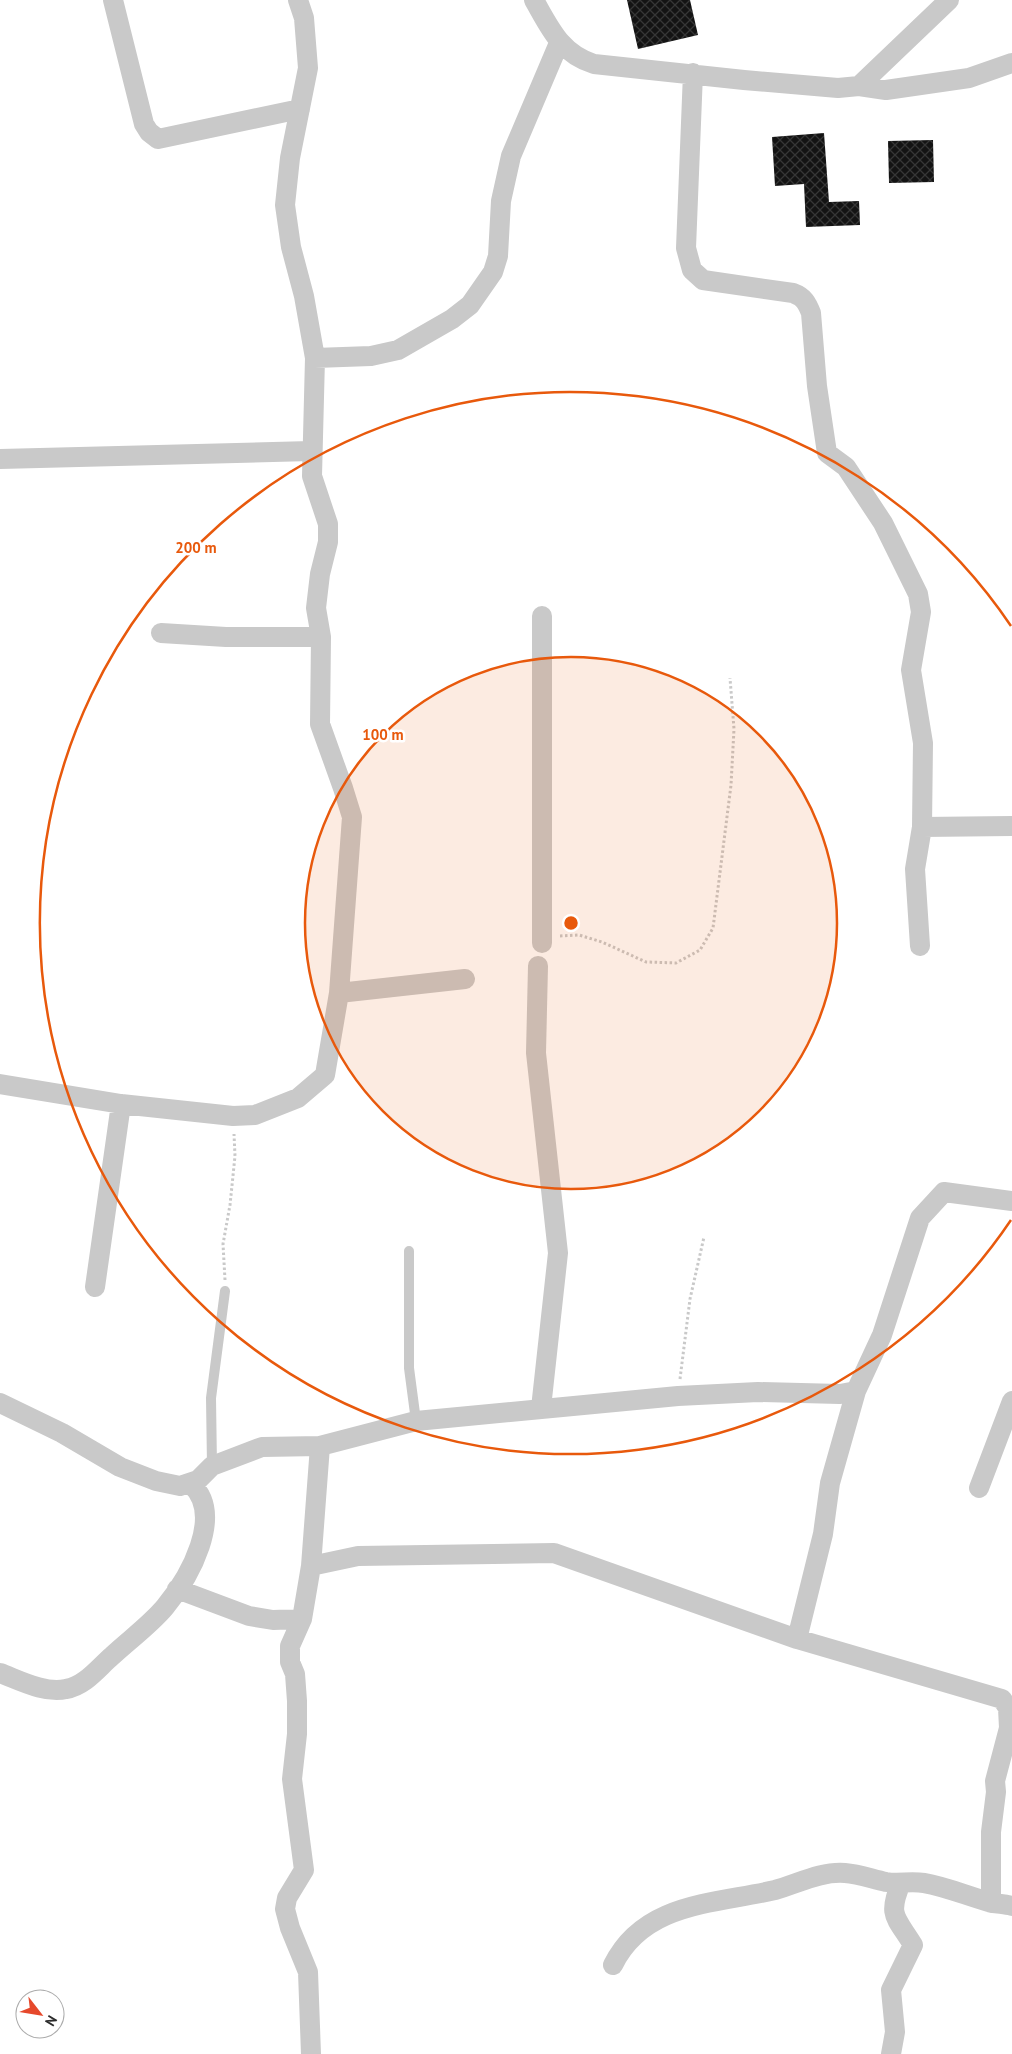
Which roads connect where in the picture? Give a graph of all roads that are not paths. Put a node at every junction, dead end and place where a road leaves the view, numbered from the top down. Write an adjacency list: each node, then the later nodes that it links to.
1 (113, 0): 9 (street)
2 (298, 0): 9 (street)
3 (534, 0): 5 (street)
4 (949, 0): 8 (street)
5 (559, 43): 7 (street); 10 (street)
6 (1012, 63): 8 (street)
7 (693, 73): 8 (street); 17 (street)
8 (859, 86)
9 (300, 109): 10 (street)
10 (315, 358): 11 (street)
11 (311, 451): 12 (street); 15 (street)
12 (0, 459)
13 (542, 616): 18 (street)
14 (161, 633): 15 (street)
15 (320, 637): 22 (street)
16 (1012, 826): 17 (street)
17 (922, 827): 19 (street)
18 (542, 943)
19 (920, 946)
20 (538, 966): 32 (street)
21 (465, 979): 22 (street)
22 (339, 994): 24 (street)
23 (0, 1084): 24 (street)
24 (121, 1104): 27 (street)
25 (1012, 1201): 29 (street)
26 (409, 1252): 33 (lane)
27 (95, 1287)
28 (225, 1291): 35 (lane)
29 (856, 1391): 32 (street); 41 (street)
30 (1012, 1402): 37 (street)
31 (0, 1403): 36 (street)
32 (542, 1408): 33 (street)
33 (416, 1421): 34 (street)
34 (320, 1446): 35 (street); 38 (street)
35 (212, 1466): 36 (street)
36 (191, 1484): 39 (street)
37 (979, 1488)
38 (311, 1566): 40 (street); 41 (street)
39 (177, 1589): 40 (street); 42 (street)
40 (302, 1619): 47 (street)
41 (797, 1639): 44 (street)
42 (0, 1673)
43 (901, 1882): 44 (street); 46 (street); 48 (street)
44 (991, 1903): 45 (street)
45 (1012, 1906)
46 (613, 1965)
47 (311, 2054)
48 (891, 2054)

